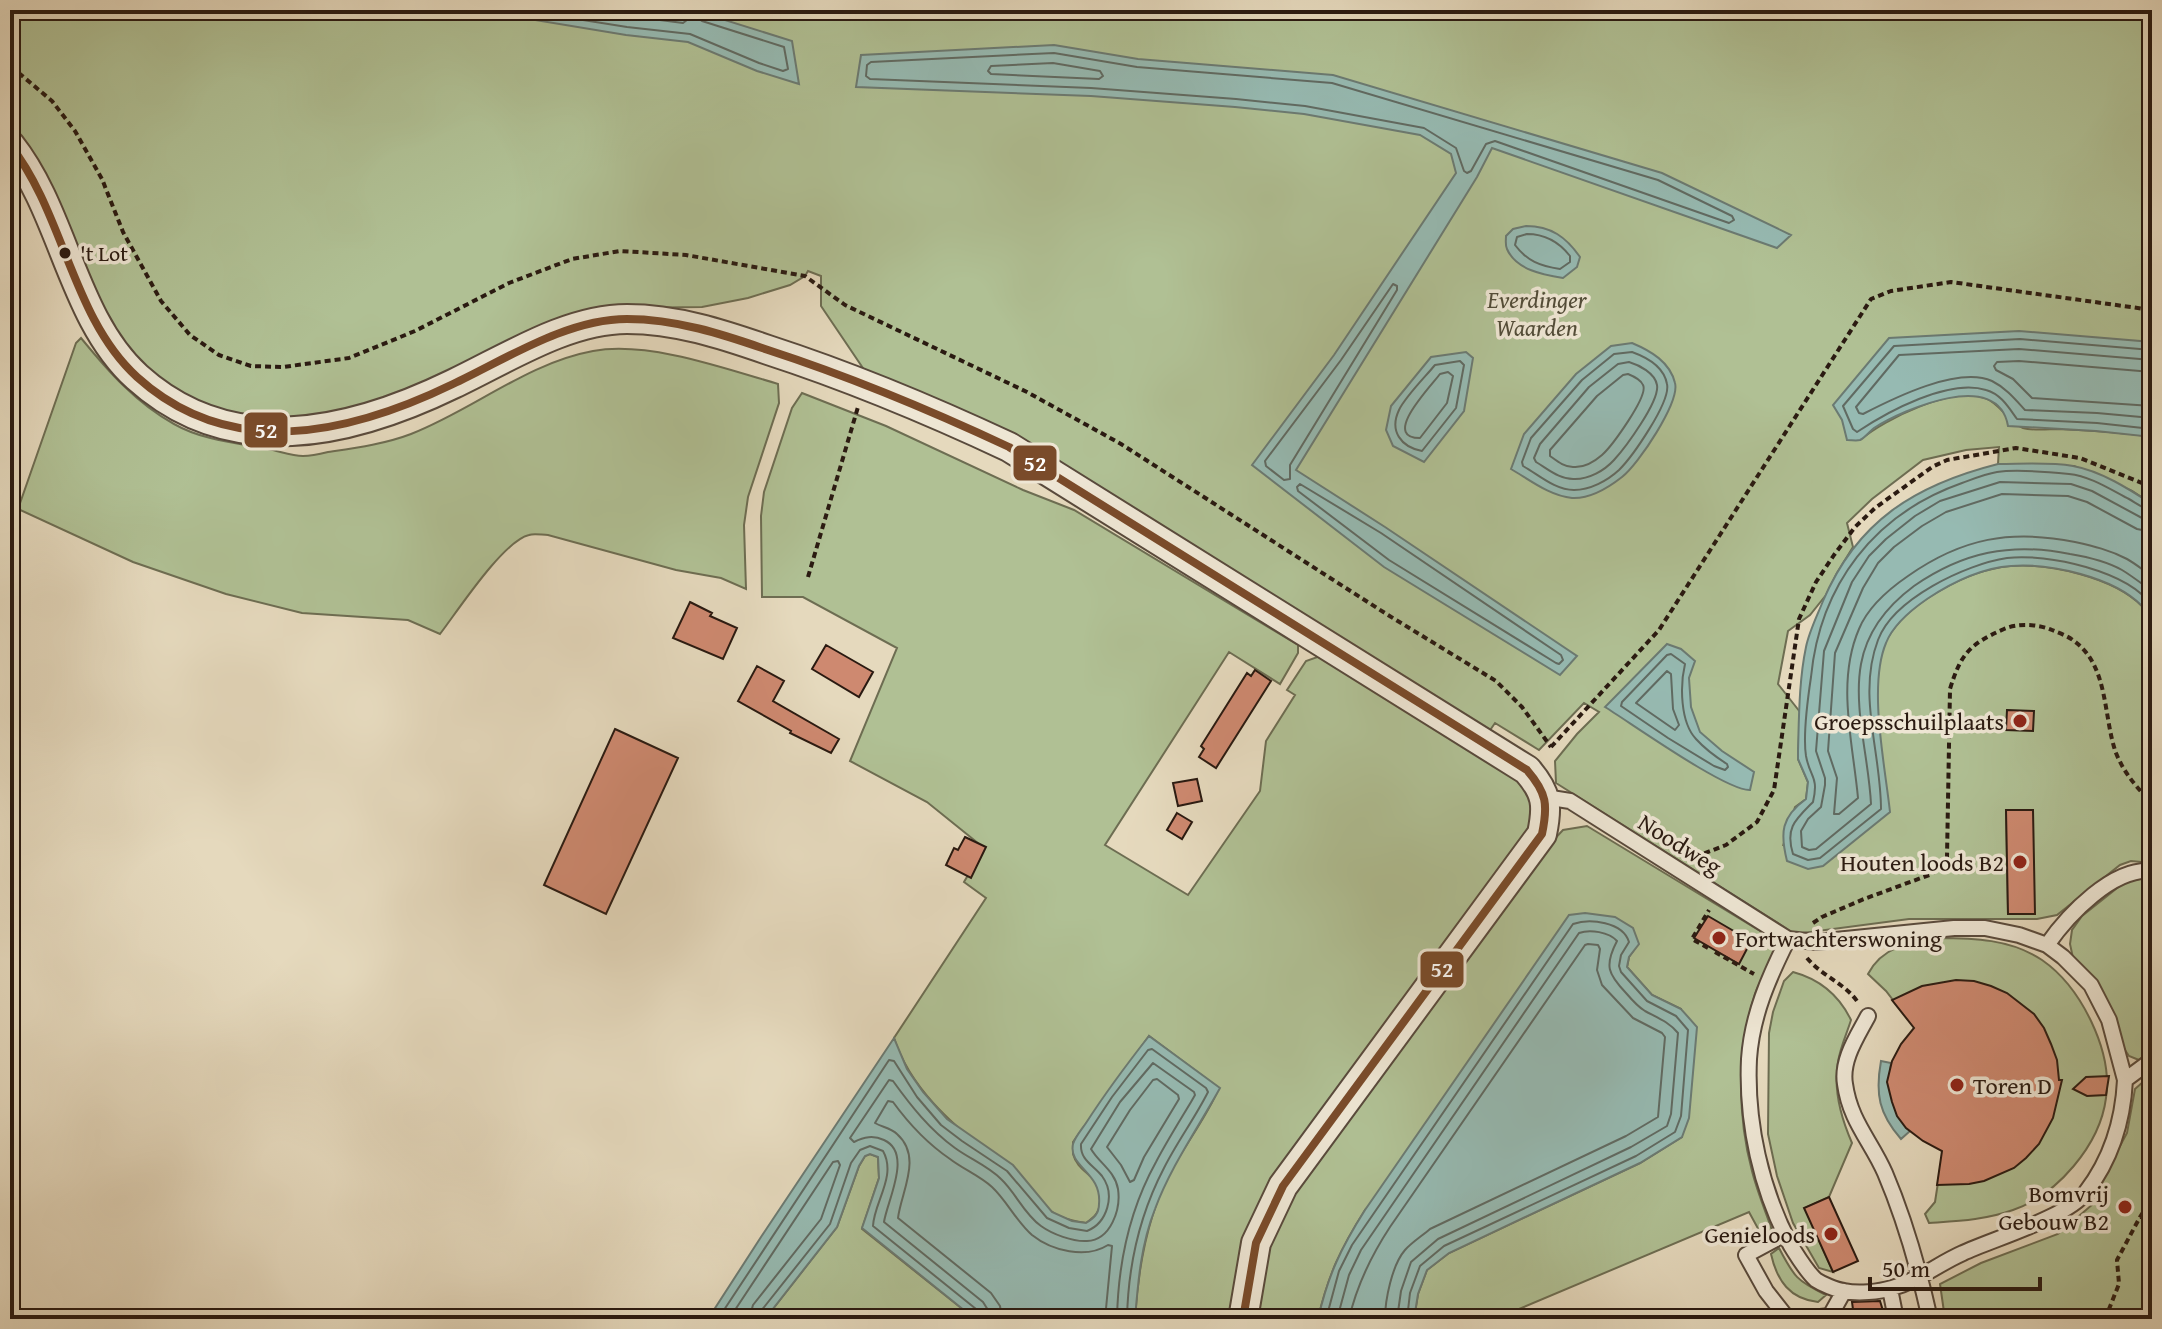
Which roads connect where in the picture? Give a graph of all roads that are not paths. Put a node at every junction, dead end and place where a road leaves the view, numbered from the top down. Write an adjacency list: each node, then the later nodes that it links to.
1 (10, 145): 2 (street)
2 (1545, 797): 4 (lane, Noodweg); 13 (street)
3 (2152, 871): 5 (lane)
4 (1788, 939): 5 (lane); 9 (lane)
5 (2047, 945): 8 (lane)
6 (1868, 1016): 10 (lane)
7 (2152, 1060): 8 (lane)
8 (2125, 1080): 10 (lane)
9 (1785, 1234): 12 (lane); 14 (lane)
10 (1921, 1277): 11 (lane); 17 (lane)
11 (1890, 1289): 12 (lane); 16 (lane)
12 (1844, 1291): 15 (lane)
13 (1243, 1319)
14 (1788, 1319)
15 (1801, 1319)
16 (1893, 1319)
17 (1930, 1319)

